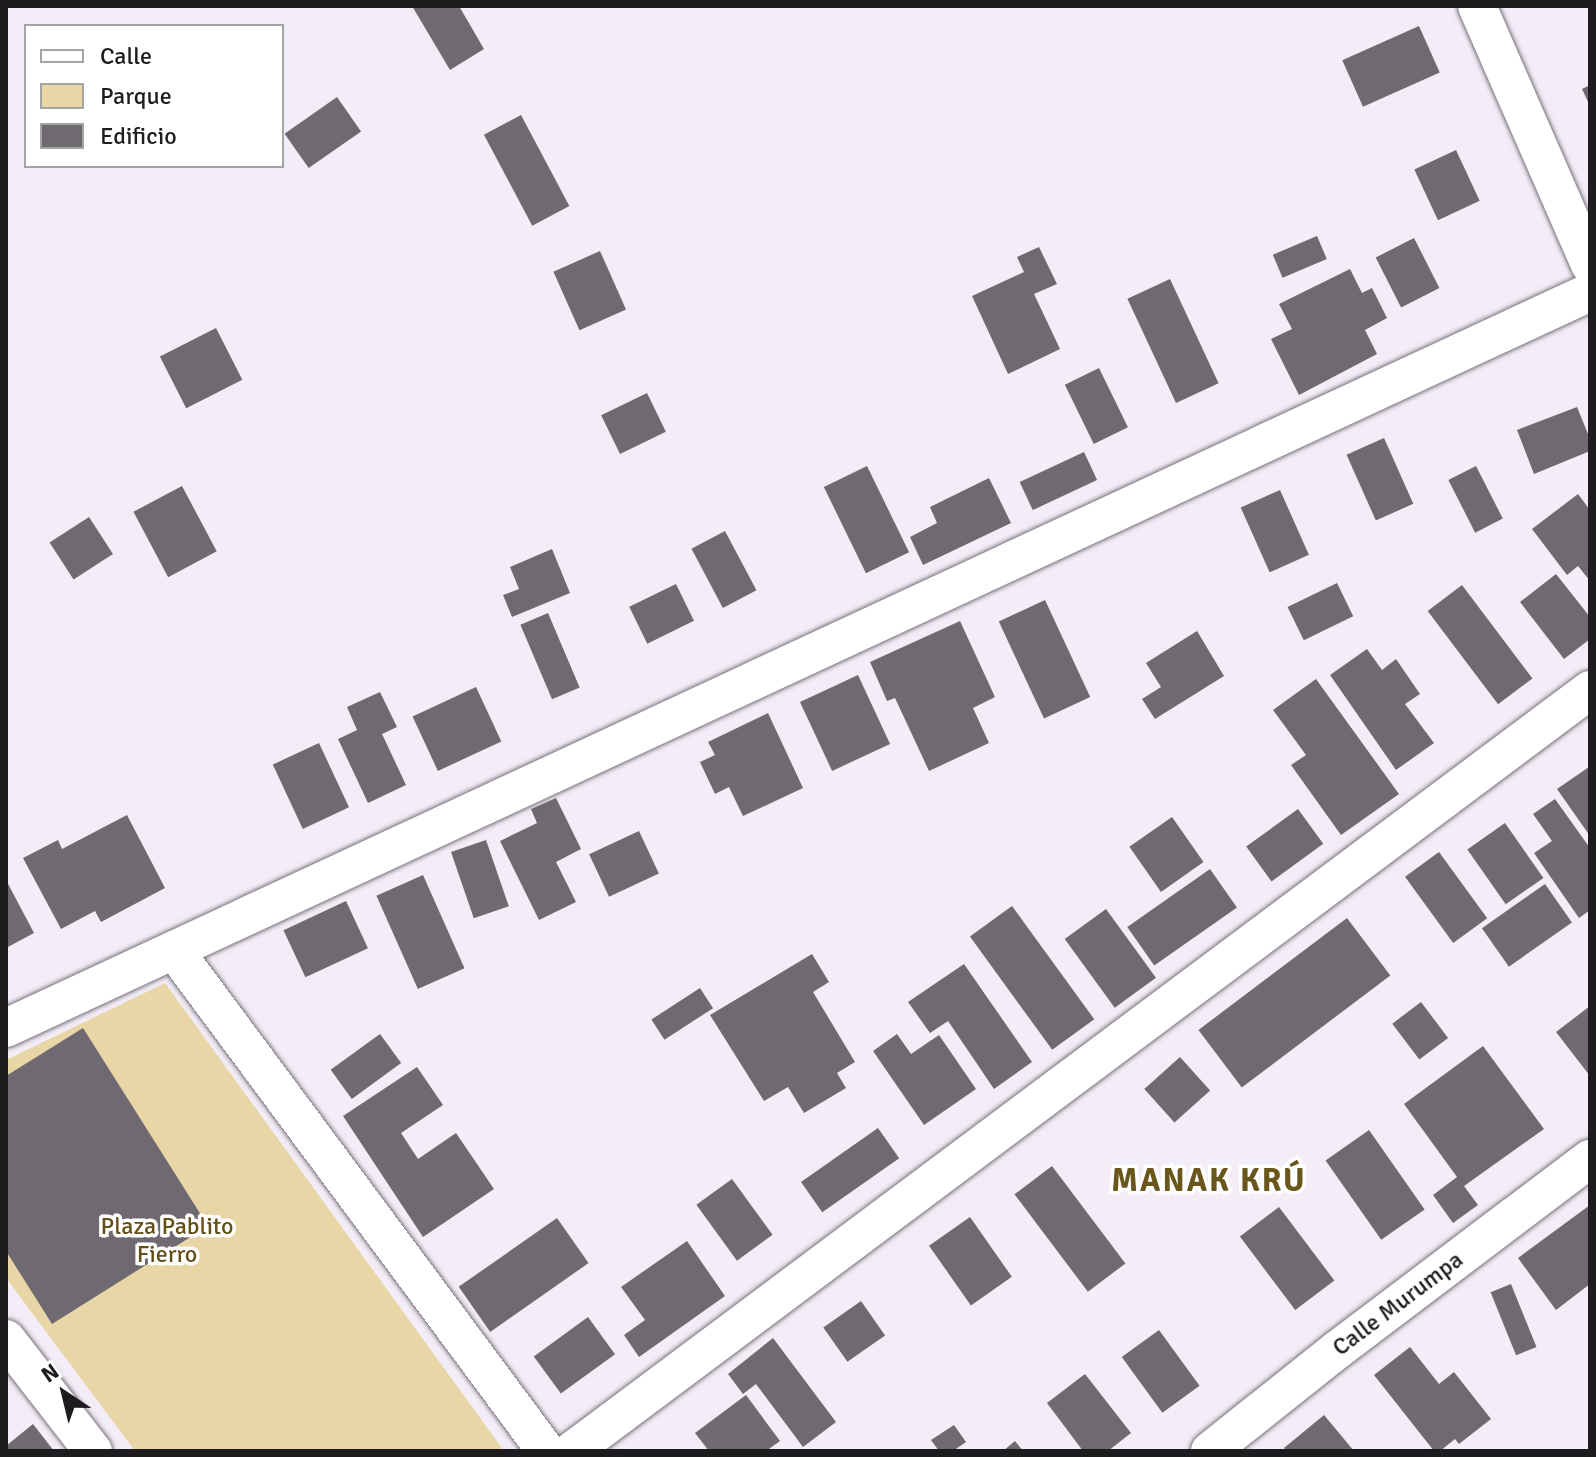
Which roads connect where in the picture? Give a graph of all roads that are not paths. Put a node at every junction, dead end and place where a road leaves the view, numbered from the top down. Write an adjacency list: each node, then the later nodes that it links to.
1 (1477, 6): 2 (street)
2 (1590, 265)
3 (1590, 292): 5 (street)
4 (1590, 690): 11 (street)
5 (174, 950): 6 (street); 10 (street)
6 (6, 1028)
7 (1590, 1159): 12 (street, Calle Murumpa)
8 (6, 1339): 9 (street)
9 (93, 1451)
10 (546, 1451)
11 (572, 1451)
12 (1210, 1451)

